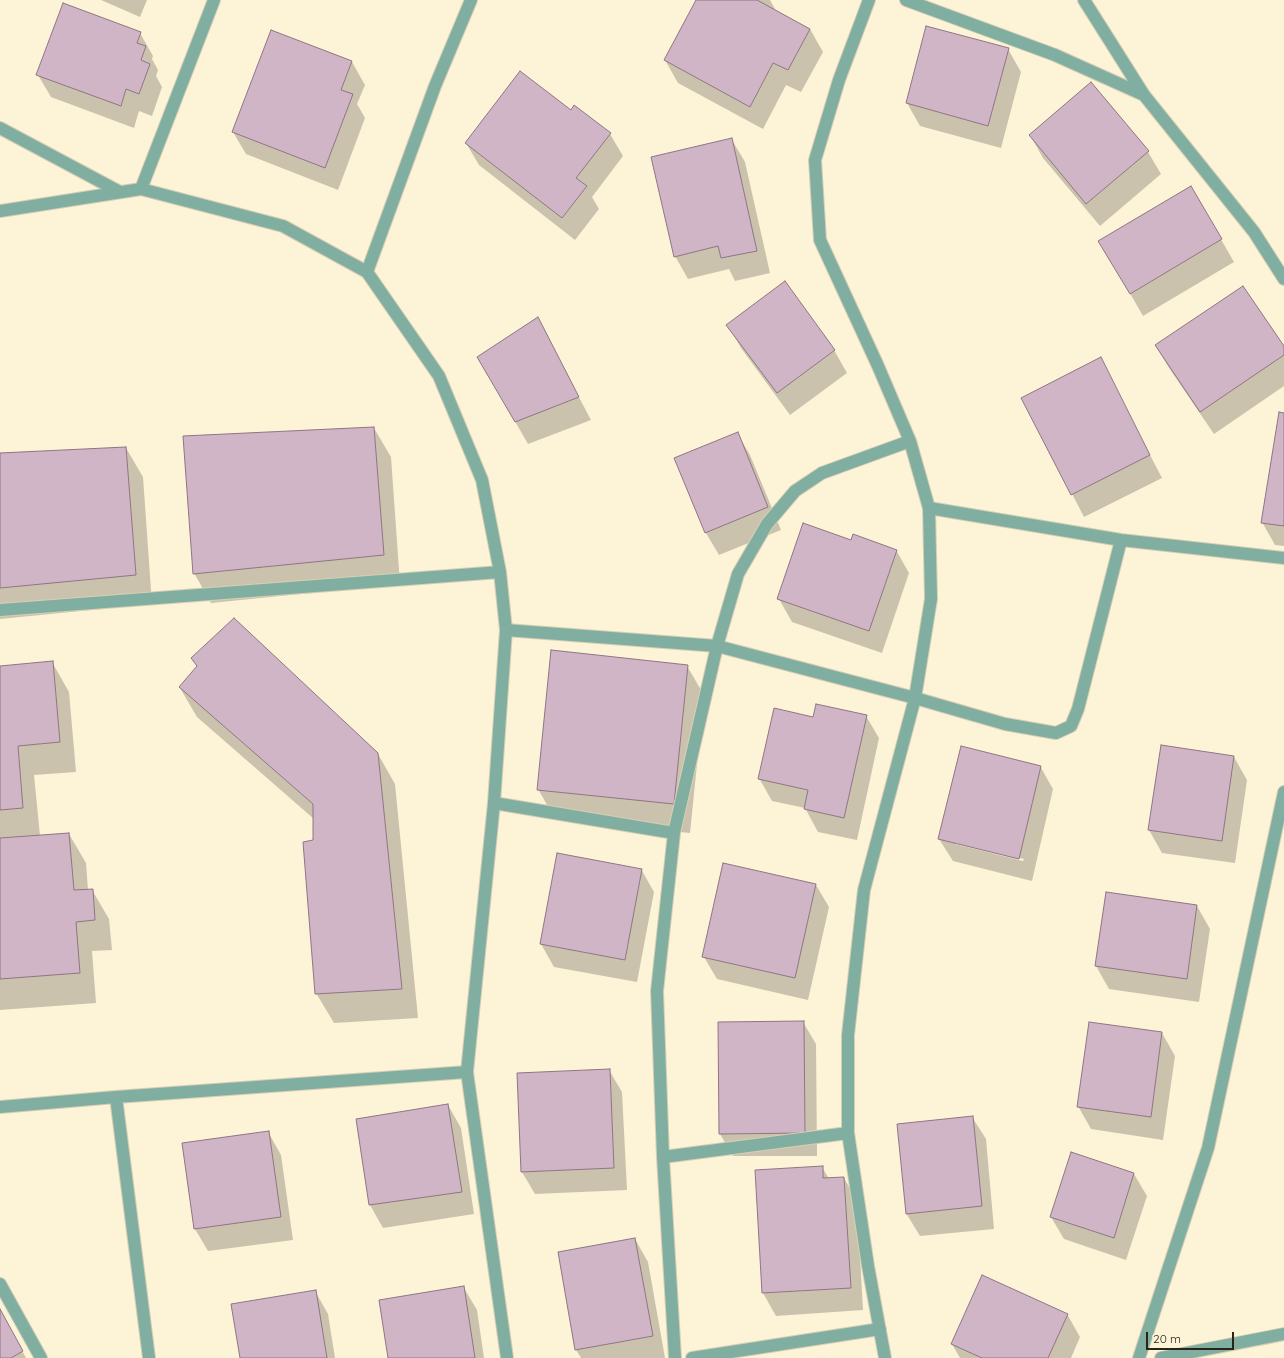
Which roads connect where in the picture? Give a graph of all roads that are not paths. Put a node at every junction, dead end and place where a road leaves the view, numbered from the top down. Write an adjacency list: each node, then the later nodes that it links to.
1 (214, 0): 8 (street)
2 (471, 0): 11 (street)
3 (869, 0): 13 (street)
4 (906, 0): 6 (street)
5 (1084, 0): 6 (street)
6 (1144, 95): 12 (street)
7 (0, 128): 9 (street)
8 (141, 189): 9 (street); 11 (street)
9 (120, 192): 10 (street)
10 (0, 211)
11 (366, 272): 17 (street)
12 (1284, 279)
13 (910, 441): 14 (street); 20 (street)
14 (929, 508): 15 (street); 21 (street)
15 (1121, 540): 16 (street); 21 (street)
16 (1284, 558)
17 (500, 572): 18 (street); 19 (street)
18 (0, 610)
19 (506, 630): 20 (street); 23 (street)
20 (717, 646): 21 (street); 24 (street)
21 (915, 698): 28 (street)
22 (1284, 792): 39 (street)
23 (494, 803): 24 (street); 25 (street)
24 (674, 832): 29 (street)
25 (467, 1072): 26 (street); 35 (street)
26 (116, 1097): 27 (street); 34 (street)
27 (0, 1107)
28 (848, 1133): 29 (street); 31 (street)
29 (664, 1157): 36 (street)
30 (0, 1284): 33 (street)
31 (880, 1329): 37 (street); 38 (street)
32 (1284, 1334): 40 (street)
33 (41, 1358)
34 (149, 1358)
35 (507, 1358)
36 (675, 1358)
37 (692, 1358)
38 (885, 1358)
39 (1139, 1358)
40 (1161, 1358)

